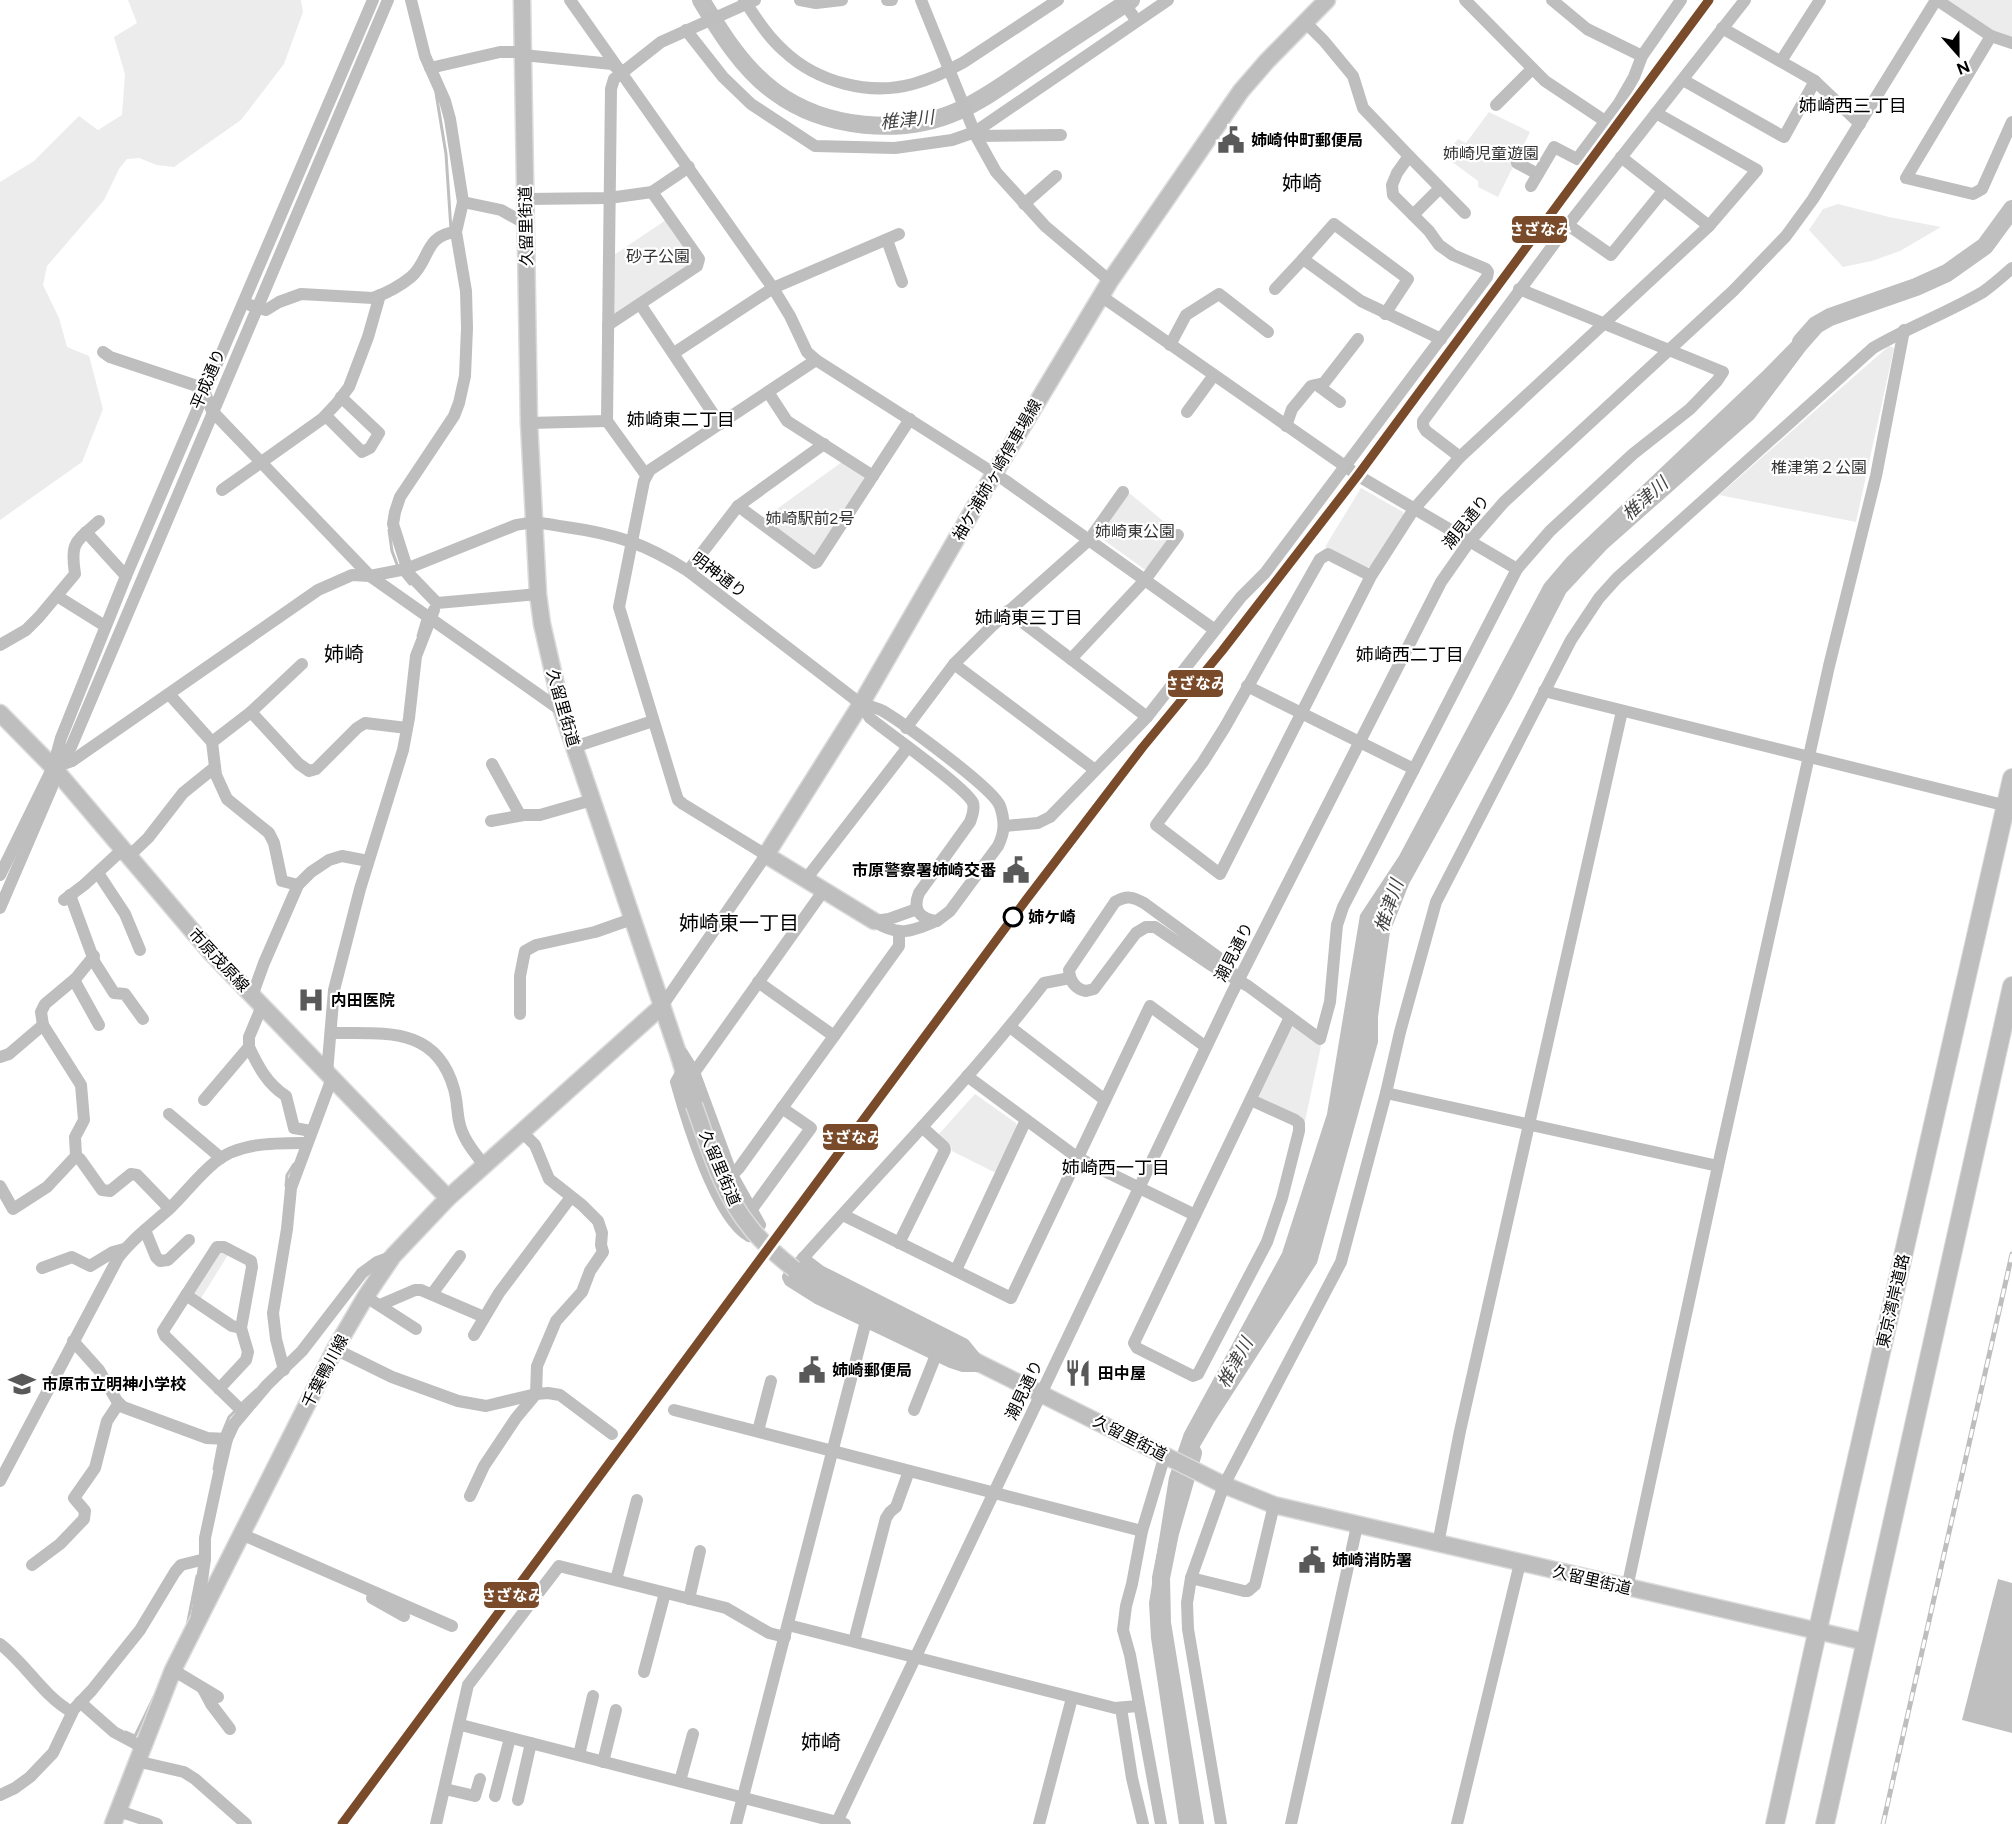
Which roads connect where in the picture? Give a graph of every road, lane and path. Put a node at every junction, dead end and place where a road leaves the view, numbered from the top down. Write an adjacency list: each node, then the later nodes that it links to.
1 (373, 0): 75 (street, 平成通り)
2 (388, 0): 77 (street, 平成通り)
3 (411, 0): 31 (street)
4 (522, 0): 28 (main road, 久留里街道)
5 (570, 0): 34 (street)
6 (800, 0): 7 (street)
7 (842, 0)
8 (887, 0): 9 (street)
9 (892, 0)
10 (921, 0): 33 (street)
11 (1058, 0): 33 (street)
12 (1122, 0): 22 (street)
13 (1168, 0): 22 (street)
14 (1327, 0): 23 (main road, 袖ケ浦姉ヶ崎停車場線)
15 (1465, 0): 32 (street)
16 (1552, 0): 29 (street)
17 (1681, 0): 29 (street)
18 (1745, 0): 24 (street)
19 (1820, 0): 30 (street)
20 (1936, 0): 26 (street); 41 (street, 潮見通り)
21 (749, 1): 25 (street); 33 (street)
22 (1136, 20): 42 (street)
23 (1305, 22): 44 (street); 68 (main road, 袖ケ浦姉ヶ崎停車場線)
24 (1722, 28): 30 (street); 35 (street)
25 (686, 30): 34 (street); 42 (street)
26 (1990, 36): 27 (street); 40 (street)
27 (2012, 43)
28 (524, 54): 31 (street); 34 (street); 55 (main road, 久留里街道)
29 (1642, 56): 39 (street)
30 (1781, 61): 36 (street)
31 (430, 68): 56 (street)
32 (1532, 69): 37 (street); 39 (street)
33 (949, 70): 42 (street)
34 (621, 72): 47 (street); 54 (street)
35 (1683, 80): 36 (street); 38 (street)
36 (1815, 81): 41 (street)
37 (1496, 105)
38 (1656, 113): 45 (street); 62 (street)
39 (1605, 121): 48 (street)
40 (2012, 122)
41 (1860, 124): 86 (street, 潮見通り)
42 (975, 134): 43 (street); 57 (street)
43 (1061, 135)
44 (1409, 156): 51 (street); 59 (street)
45 (1620, 157): 52 (street); 61 (street)
46 (1517, 163): 48 (street)
47 (688, 167): 53 (street); 71 (street)
48 (1538, 174): 50 (street)
49 (1056, 176): 57 (street)
50 (1531, 186)
51 (1439, 189): 58 (street); 59 (street)
52 (1663, 191): 61 (street); 62 (street)
53 (652, 192): 54 (street); 76 (street)
54 (609, 198): 55 (street); 80 (street)
55 (526, 199): 60 (main road, 久留里街道)
56 (463, 202): 60 (street); 63 (street)
57 (1024, 204): 68 (street)
58 (1465, 213)
59 (1413, 216): 84 (street)
60 (526, 224): 101 (main road, 久留里街道)
61 (1568, 225): 72 (street)
62 (1709, 226): 79 (street)
63 (456, 232): 73 (street); 122 (street)
64 (899, 234): 65 (street)
65 (887, 240): 69 (street); 71 (street)
66 (1303, 259): 70 (street); 78 (street); 78 (street)
67 (2012, 268): 81 (street)
68 (1110, 281): 74 (main road, 袖ケ浦姉ヶ崎停車場線)
69 (902, 282)
70 (1277, 283)
71 (773, 288): 88 (street); 89 (street)
72 (1519, 289): 79 (street); 105 (street)
73 (380, 296): 77 (street); 94 (street)
74 (1101, 296): 85 (street); 108 (main road, 袖ケ浦姉ヶ崎停車場線)
75 (242, 302): 77 (street); 93 (street, 平成通り)
76 (640, 304): 80 (street); 88 (street)
77 (256, 308): 96 (street, 平成通り)
78 (1385, 314): 84 (street)
79 (1605, 324): 86 (street); 105 (street)
80 (608, 325): 100 (street)
81 (1904, 330): 141 (street); 157 (street)
82 (1268, 332): 85 (street)
83 (1358, 339): 91 (street)
84 (1441, 339): 107 (street)
85 (1170, 345): 90 (street)
86 (1669, 349): 121 (street, 潮見通り); 123 (street)
87 (103, 352): 93 (street)
88 (674, 353): 102 (street)
89 (816, 360): 92 (street); 99 (street)
90 (1214, 375): 97 (street); 103 (street)
91 (1317, 385): 95 (street); 103 (street)
92 (768, 392): 102 (street); 104 (street)
93 (205, 393): 96 (street); 125 (street, 平成通り)
94 (341, 397): 98 (street); 98 (street)
95 (1340, 402)
96 (212, 411): 106 (street); 159 (street, 平成通り)
97 (1187, 412)
98 (326, 416): 106 (street)
99 (910, 419): 108 (street); 110 (street)
100 (607, 421): 101 (street); 109 (street)
101 (529, 423): 116 (main road, 久留里街道)
102 (720, 424): 109 (street)
103 (1286, 426): 107 (street)
104 (824, 444): 110 (street); 113 (street)
105 (1460, 457): 114 (street)
106 (261, 462): 111 (street); 126 (street)
107 (1346, 467): 114 (street); 135 (street)
108 (994, 473): 120 (street); 143 (main road, 袖ケ浦姉ヶ崎停車場線)
109 (646, 475): 119 (street)
110 (873, 476): 113 (street)
111 (222, 490)
112 (1124, 492): 120 (street)
113 (738, 506): 124 (street)
114 (1414, 509): 121 (street); 127 (street)
115 (99, 521): 117 (street)
116 (533, 521): 119 (street, 明神通り); 122 (street); 129 (main road, 久留里街道)
117 (86, 532): 125 (street); 130 (street)
118 (1178, 535): 128 (street)
119 (631, 540): 124 (street, 明神通り); 150 (street)
120 (1089, 540): 128 (street); 132 (street)
121 (1469, 542): 123 (street); 154 (street, 潮見通り)
122 (406, 569): 126 (street); 131 (street)
123 (1517, 569): 161 (street)
124 (688, 571): 143 (street, 明神通り)
125 (126, 576): 134 (street, 平成通り)
126 (370, 576): 133 (street); 142 (street)
127 (1371, 576): 140 (street); 148 (street)
128 (1145, 580): 135 (street); 137 (street)
129 (538, 594): 131 (street); 144 (main road, 久留里街道)
130 (57, 597): 134 (street); 136 (street)
131 (437, 603): 133 (street)
132 (1008, 611): 137 (street); 139 (street)
133 (431, 617): 144 (street); 151 (street)
134 (105, 626): 159 (street, 平成通り)
135 (1215, 630): 149 (street)
136 (0, 645)
137 (1071, 659): 149 (street)
138 (302, 664): 146 (street)
139 (954, 664): 152 (street); 162 (street)
140 (1247, 686): 148 (street); 148 (street)
141 (1544, 691): 145 (street); 206 (street)
142 (169, 694): 153 (street); 159 (street)
143 (861, 704): 152 (street, 明神通り); 156 (street, 明神通り); 170 (main road, 袖ケ浦姉ヶ崎停車場線)
144 (562, 711): 155 (main road, 久留里街道)
145 (1622, 711): 157 (street); 213 (street)
146 (251, 712): 151 (street); 153 (street)
147 (0, 713): 159 (main road, 市原茂原線)
148 (1303, 713): 154 (street)
149 (1148, 717): 162 (street)
150 (653, 721): 155 (street); 170 (street)
151 (407, 728): 171 (street)
152 (906, 728): 168 (street, 明神通り)
153 (212, 742): 160 (street)
154 (1358, 742): 161 (street); 187 (street, 潮見通り)
155 (574, 747): 164 (main road, 久留里街道)
156 (908, 747): 174 (street); 178 (street, 明神通り)
157 (1810, 757): 165 (street); 221 (street)
158 (492, 764): 166 (street)
159 (52, 767): 169 (main road, 市原茂原線); 173 (street, 平成通り); 177 (street, 平成通り)
160 (214, 768): 169 (street); 175 (street)
161 (1414, 769): 193 (street)
162 (1095, 770): 168 (street)
163 (2012, 778): 165 (highway, 東京湾岸道路)
164 (592, 800): 166 (street); 179 (main road, 久留里街道)
165 (2009, 807): 291 (highway, 東京湾岸道路)
166 (520, 816): 167 (street)
167 (491, 821)
168 (1005, 826): 181 (street)
169 (125, 853): 172 (street); 190 (main road, 市原茂原線)
170 (766, 855): 174 (main road); 191 (street)
171 (368, 861): 175 (street); 198 (street)
172 (98, 873): 183 (street); 184 (street)
173 (0, 875)
174 (806, 879): 176 (main road)
175 (298, 885): 190 (street)
176 (824, 890): 180 (main road); 188 (street)
177 (0, 908)
178 (917, 909): 180 (street); 181 (street)
179 (632, 919): 191 (main road, 久留里街道); 192 (street)
180 (874, 921): 182 (street)
181 (937, 921): 182 (street)
182 (898, 932): 199 (street)
183 (140, 950)
184 (94, 956): 186 (street); 194 (street)
185 (1070, 978): 187 (street); 187 (street); 197 (street)
186 (74, 980): 195 (street); 196 (street)
187 (1239, 980): 193 (street); 201 (street, 潮見通り)
188 (758, 982): 199 (street); 203 (street)
189 (2012, 986): 293 (highway)
190 (257, 1001): 200 (street); 204 (main road, 市原茂原線)
191 (662, 1006): 203 (main road, 久留里街道); 215 (main road, 千葉鴨川線)
192 (520, 1014)
193 (1290, 1017): 209 (street)
194 (143, 1019)
195 (43, 1025): 202 (street); 217 (street)
196 (99, 1025)
197 (1010, 1027): 205 (street); 208 (street)
198 (332, 1033): 204 (street); 220 (street)
199 (834, 1036): 210 (street)
200 (249, 1047): 207 (street); 216 (street)
201 (1206, 1047): 208 (street); 224 (street, 潮見通り)
202 (0, 1057)
203 (688, 1074): 222 (street); 228 (street); 251 (main road, 久留里街道, bridge)
204 (330, 1076): 216 (street); 226 (main road, 市原茂原線)
205 (967, 1076): 212 (street); 214 (street)
206 (1386, 1093): 213 (street); 268 (street)
207 (204, 1100)
208 (1105, 1100): 219 (street)
209 (1251, 1100): 230 (street); 230 (street)
210 (782, 1108): 222 (street); 228 (street)
211 (169, 1114): 218 (street)
212 (1026, 1120): 219 (street); 239 (street)
213 (1530, 1124): 221 (street); 276 (street)
214 (922, 1127): 229 (street); 233 (street)
215 (522, 1132): 220 (main road, 千葉鴨川線); 225 (street)
216 (309, 1137): 218 (street); 252 (street)
217 (76, 1156): 223 (street); 227 (street)
218 (221, 1158): 227 (street)
219 (1078, 1158): 224 (street); 239 (street)
220 (484, 1165): 226 (main road, 千葉鴨川線)
221 (1718, 1166): 284 (street)
222 (732, 1175): 228 (street)
223 (0, 1186)
224 (1139, 1187): 230 (street); 256 (street, 潮見通り)
225 (571, 1197): 243 (street); 255 (street)
226 (448, 1198): 235 (main road, 千葉鴨川線)
227 (169, 1208): 231 (street)
228 (752, 1209)
229 (843, 1215): 233 (street); 237 (street)
230 (1195, 1215)
231 (145, 1230): 232 (street); 234 (street)
232 (189, 1240)
233 (899, 1243): 239 (street)
234 (124, 1249): 238 (street); 248 (street)
235 (393, 1256): 242 (main road, 千葉鴨川線); 252 (street)
236 (460, 1256): 240 (street)
237 (797, 1265): 244 (street); 251 (street)
238 (42, 1268)
239 (956, 1270)
240 (432, 1294): 242 (street); 243 (street)
241 (186, 1295): 245 (street); 245 (street); 254 (street)
242 (373, 1301): 246 (street); 249 (main road, 千葉鴨川線)
243 (484, 1317): 247 (street)
244 (866, 1321): 250 (street); 264 (street)
245 (241, 1328): 254 (street)
246 (416, 1329)
247 (474, 1335)
248 (73, 1341): 257 (street); 267 (street)
249 (335, 1349): 255 (street); 275 (main road, 千葉鴨川線)
250 (936, 1355): 251 (street); 259 (street)
251 (982, 1366): 256 (main road, 久留里街道)
252 (284, 1370): 260 (street)
253 (771, 1381): 261 (street)
254 (219, 1389): 260 (street)
255 (536, 1394): 262 (street); 270 (street)
256 (1040, 1395): 265 (main road, 久留里街道); 269 (street, 潮見通り)
257 (119, 1403): 263 (street); 280 (street)
258 (674, 1410): 261 (street)
259 (914, 1410)
260 (243, 1412): 263 (street)
261 (758, 1431): 264 (street)
262 (612, 1434)
263 (227, 1439): 278 (street)
264 (834, 1451): 266 (street); 290 (street)
265 (1170, 1457): 268 (main road, 久留里街道); 274 (street)
266 (909, 1471): 269 (street); 292 (street)
267 (0, 1481)
268 (1218, 1482): 272 (main road, 久留里街道); 281 (street)
269 (994, 1492): 274 (street); 295 (street, 潮見通り)
270 (470, 1496)
271 (637, 1500): 282 (street)
272 (1274, 1505): 273 (main road, 久留里街道); 281 (street)
273 (1357, 1526): 276 (main road, 久留里街道); 331 (street)
274 (1142, 1531): 302 (street)
275 (241, 1534): 283 (street); 288 (main road, 千葉鴨川線)
276 (1438, 1544): 279 (main road, 久留里街道)
277 (700, 1551): 286 (street)
278 (205, 1559): 288 (street); 303 (street)
279 (1520, 1563): 284 (main road, 久留里街道); 332 (street)
280 (32, 1564)
281 (1191, 1578): 330 (street)
282 (616, 1580): 285 (street); 306 (street)
283 (358, 1585): 287 (street); 289 (street)
284 (1627, 1588): 291 (main road, 久留里街道)
285 (665, 1593): 286 (street); 297 (street)
286 (689, 1599): 290 (street)
287 (404, 1616)
288 (196, 1622): 296 (main road, 千葉鴨川線)
289 (452, 1626)
290 (787, 1631): 292 (street); 319 (street)
291 (1817, 1631): 293 (main road, 久留里街道); 333 (highway, 東京湾岸道路)
292 (854, 1641): 295 (street)
293 (1865, 1642): 334 (highway)
294 (0, 1644): 303 (street)
295 (915, 1657): 301 (street); 324 (street, 潮見通り)
296 (172, 1670): 298 (street); 311 (main road, 千葉鴨川線)
297 (644, 1672)
298 (202, 1688): 300 (street); 307 (street)
299 (593, 1696): 312 (street)
300 (218, 1697)
301 (1072, 1698): 304 (street); 329 (street)
302 (1138, 1706): 304 (street); 322 (street)
303 (76, 1707): 311 (street); 317 (street)
304 (1120, 1708): 323 (street)
305 (616, 1710): 313 (street)
306 (461, 1725): 309 (street); 316 (street)
307 (230, 1730)
308 (693, 1734): 315 (street)
309 (510, 1738): 310 (street); 318 (street)
310 (531, 1743): 312 (street); 320 (street)
311 (139, 1754): 321 (main road, 千葉鴨川線); 326 (street)
312 (579, 1755): 313 (street)
313 (603, 1762): 315 (street)
314 (480, 1779): 316 (street)
315 (680, 1781): 319 (street)
316 (445, 1789): 327 (street)
317 (0, 1795)
318 (495, 1796)
319 (742, 1797): 324 (street); 328 (street)
320 (518, 1800)
321 (116, 1817): 325 (street)
322 (1160, 1820): 323 (street)
323 (1142, 1822)
324 (839, 1823)
325 (157, 1824)
326 (246, 1824)
327 (436, 1824)
328 (736, 1824)
329 (1039, 1824)
330 (1221, 1824)
331 (1291, 1824)
332 (1457, 1824)
333 (1775, 1824)
334 (1825, 1824)

